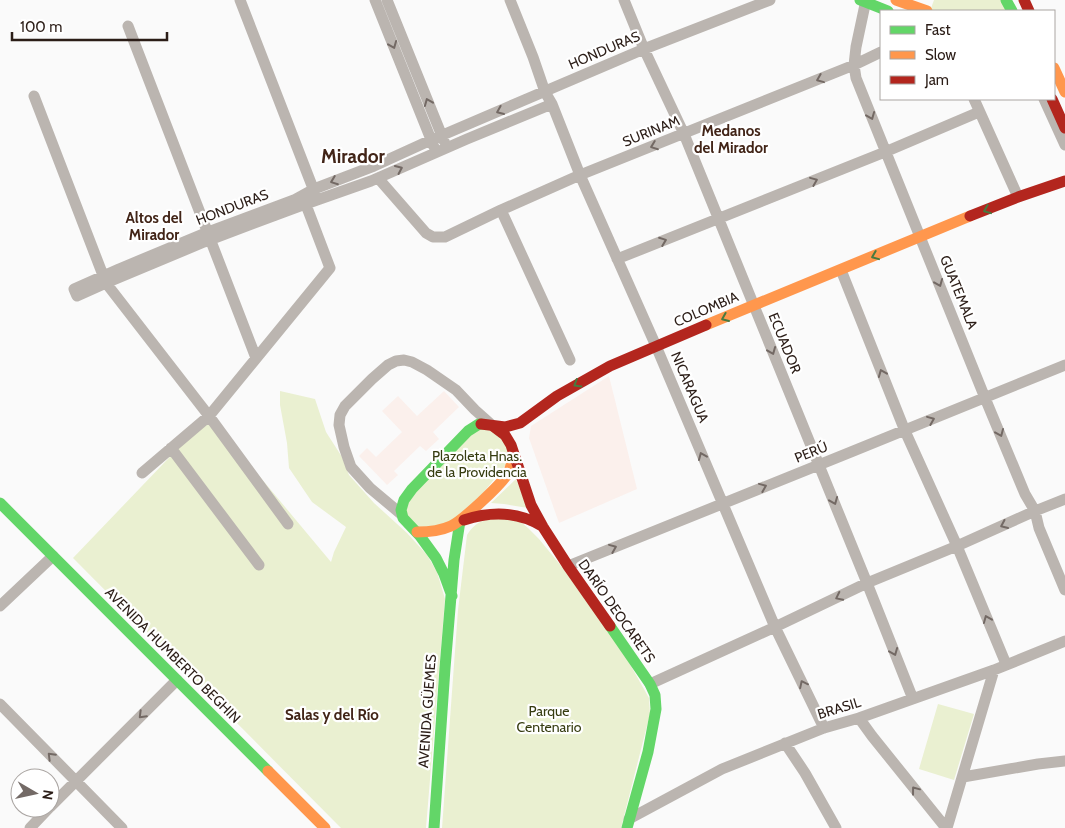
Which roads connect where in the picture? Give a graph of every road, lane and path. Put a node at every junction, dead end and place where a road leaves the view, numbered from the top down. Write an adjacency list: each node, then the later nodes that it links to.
1 (240, 0): 33 (street)
2 (375, 0): 26 (street, one-way to 26)
3 (386, 0): 26 (street, one-way to 3)
4 (510, 0): 16 (street, NICARAGUA)
5 (624, 0): 12 (street, ECUADOR)
6 (770, 0): 12 (street, HONDURAS)
7 (896, 0): 10 (street)
8 (864, 1): 9 (street); 14 (street, GUATEMALA)
9 (886, 10)
10 (924, 10)
11 (128, 26): 38 (street)
12 (644, 49): 16 (street, HONDURAS); 25 (street, ECUADOR)
13 (880, 52): 14 (street, SURINAM)
14 (854, 65): 25 (street, SURINAM, one-way to 25); 29 (street, GUATEMALA, one-way to 29)
15 (1057, 73): 17 (street)
16 (545, 92): 22 (street, NICARAGUA); 26 (street, HONDURAS, one-way to 26)
17 (1065, 92)
18 (34, 96): 42 (street)
19 (974, 100): 23 (street)
20 (1044, 100): 27 (street)
21 (1052, 100): 24 (street)
22 (552, 104): 28 (street, HONDURAS); 30 (street, NICARAGUA)
23 (979, 112): 29 (street); 34 (street)
24 (1065, 128)
25 (684, 134): 30 (street, SURINAM, one-way to 30); 37 (street, ECUADOR)
26 (436, 137): 28 (street); 33 (street, HONDURAS, one-way to 33)
27 (1065, 145)
28 (442, 150): 31 (street, HONDURAS, one-way to 28)
29 (885, 152): 37 (street, one-way to 29); 39 (street, GUATEMALA)
30 (580, 175): 36 (street, SURINAM); 40 (street, NICARAGUA)
31 (378, 178): 33 (street, HONDURAS); 36 (street, SURINAM)
32 (1065, 181): 34 (street, COLOMBIA)
33 (316, 194): 35 (street, HONDURAS)
34 (1018, 197): 39 (street, COLOMBIA, one-way to 39)
35 (304, 200): 38 (street, HONDURAS); 45 (street)
36 (501, 210): 46 (street)
37 (718, 219): 40 (street, one-way to 37); 43 (street, ECUADOR)
38 (209, 236): 42 (street, HONDURAS); 45 (street)
39 (920, 238): 41 (street, COLOMBIA, one-way to 41); 48 (street, GUATEMALA, one-way to 48)
40 (617, 259): 44 (street, NICARAGUA)
41 (841, 270): 43 (street, COLOMBIA); 51 (street, one-way to 41)
42 (105, 279): 49 (street)
43 (754, 305): 44 (street, COLOMBIA, one-way to 44); 54 (street, ECUADOR, one-way to 54)
44 (656, 346): 50 (street, COLOMBIA, one-way to 50); 58 (street, NICARAGUA, one-way to 44)
45 (256, 358): 49 (street)
46 (570, 360)
47 (1065, 365): 48 (street, PERÚ)
48 (985, 398): 51 (street, PERÚ, one-way to 48); 59 (street, GUATEMALA, one-way to 59)
49 (209, 416): 52 (street); 62 (street)
50 (493, 426): 53 (street, DARÍO DEOCARETS); 60 (street, COLOMBIA); 60 (street)
51 (905, 431): 54 (street, PERÚ); 65 (street)
52 (171, 448): 55 (street); 67 (street)
53 (514, 455): 61 (street); 63 (street, DARÍO DEOCARETS)
54 (819, 465): 58 (street, PERÚ, one-way to 54); 69 (street, ECUADOR, one-way to 69)
55 (142, 473)
56 (1065, 499): 59 (street)
57 (0, 503): 66 (street, AVENIDA HUMBERTO BEGHIN)
58 (722, 503): 68 (street, PERÚ, one-way to 58); 73 (street, NICARAGUA)
59 (1034, 511): 65 (street, one-way to 65); 70 (street, GUATEMALA)
60 (401, 514): 64 (street)
61 (460, 521): 63 (street); 64 (street); 71 (street, AVENIDA GÜEMES)
62 (288, 524)
63 (543, 527): 68 (street, DARÍO DEOCARETS)
64 (417, 532): 71 (street)
65 (957, 546): 69 (street); 75 (street, one-way to 65)
66 (53, 556): 72 (street); 77 (street, AVENIDA HUMBERTO BEGHIN)
67 (259, 565)
68 (568, 566): 78 (street, DARÍO DEOCARETS)
69 (867, 583): 73 (street, one-way to 73); 79 (street, ECUADOR, one-way to 79)
70 (1065, 590)
71 (452, 596): 93 (street, AVENIDA GÜEMES)
72 (0, 606)
73 (775, 627): 78 (street); 82 (street, NICARAGUA, one-way to 73)
74 (1065, 641): 75 (street, BRASIL)
75 (1006, 664): 76 (street, BRASIL)
76 (994, 670): 79 (street, BRASIL); 85 (street)
77 (177, 680): 86 (street, one-way to 86); 92 (street, AVENIDA HUMBERTO BEGHIN)
78 (650, 684): 89 (street, DARÍO DEOCARETS)
79 (913, 699): 81 (street, BRASIL)
80 (0, 704): 86 (street, one-way to 80)
81 (859, 718): 82 (street, BRASIL); 95 (street, one-way to 81)
82 (824, 728): 83 (street, BRASIL)
83 (784, 743): 89 (street, BRASIL); 94 (street)
84 (1065, 761): 85 (street)
85 (963, 776): 95 (street)
86 (76, 781): 87 (street); 91 (street)
87 (60, 798)
88 (40, 818): 90 (street)
89 (628, 824)
90 (30, 828)
91 (122, 828)
92 (325, 828)
93 (434, 828)
94 (836, 828)
95 (947, 828)

